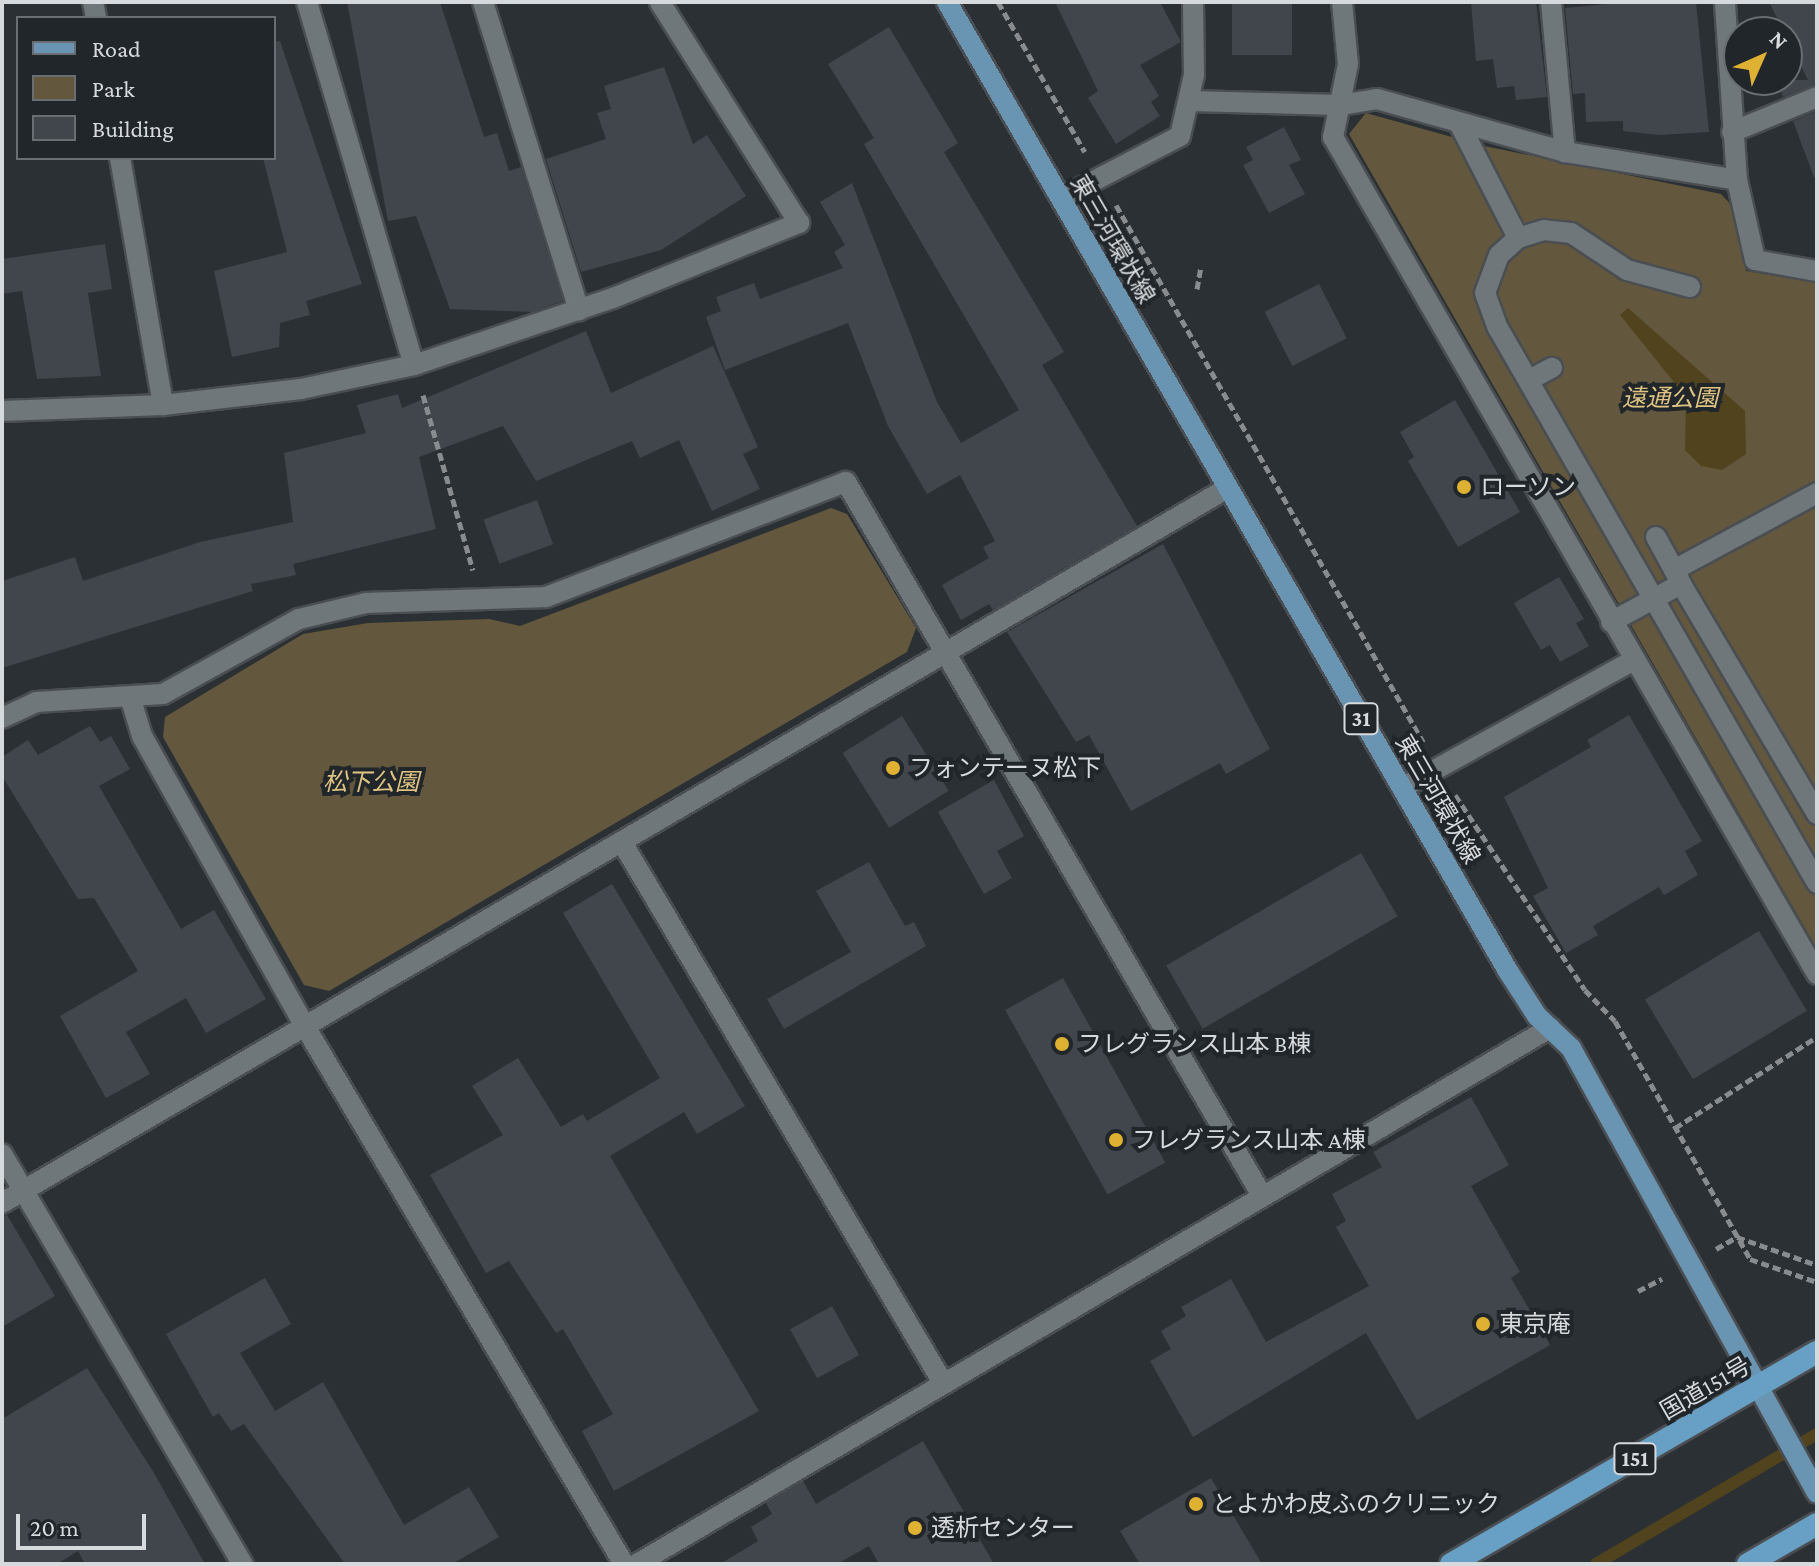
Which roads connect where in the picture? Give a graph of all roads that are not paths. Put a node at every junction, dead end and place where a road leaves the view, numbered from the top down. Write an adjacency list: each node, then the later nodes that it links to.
1 (307, 2): 22 (street)
2 (483, 2): 21 (street)
3 (660, 2): 21 (street)
4 (947, 2): 17 (main road, 東三河環状線 / 31)
5 (1193, 2): 10 (street)
6 (1342, 2): 11 (street)
7 (1551, 2): 14 (street)
8 (1725, 2): 13 (street)
9 (1817, 97): 13 (street)
10 (1190, 101): 11 (street); 17 (street)
11 (1340, 105): 12 (street); 32 (street)
12 (1459, 123): 14 (street); 18 (street)
13 (1732, 132): 16 (street)
14 (1565, 152): 16 (street)
15 (120, 160): 25 (street)
16 (1737, 180): 19 (street)
17 (1061, 198): 27 (main road, 東三河環状線 / 31)
18 (1518, 238): 20 (street); 24 (street)
19 (1817, 271)
20 (1690, 287)
21 (579, 310): 22 (street)
22 (414, 365): 25 (street)
23 (1552, 368): 24 (street)
24 (1529, 380): 31 (street)
25 (163, 405): 26 (street)
26 (2, 411)
27 (1226, 489): 33 (street); 39 (main road, 東三河環状線 / 31)
28 (1817, 493): 30 (street)
29 (1656, 537): 30 (street)
30 (1678, 577): 31 (street); 36 (street)
31 (1653, 599): 32 (street); 38 (street)
32 (1611, 622): 34 (street)
33 (946, 650): 35 (street); 41 (street); 48 (street)
34 (1634, 660): 39 (street); 43 (street)
35 (131, 700): 37 (street); 44 (street)
36 (1762, 717): 38 (street); 40 (street)
37 (2, 718)
38 (1731, 733): 42 (street)
39 (1402, 788): 45 (main road, 東三河環状線 / 31)
40 (1817, 814)
41 (623, 844): 44 (street); 51 (street)
42 (1817, 883)
43 (1817, 974)
44 (303, 1023): 47 (street); 56 (street)
45 (1550, 1028): 48 (street); 52 (main road, 東三河環状線 / 31)
46 (2, 1154): 47 (street)
47 (23, 1191): 49 (street); 55 (street)
48 (1261, 1194): 51 (street)
49 (2, 1203)
50 (1817, 1352): 52 (highway, 国道151号 / 151)
51 (942, 1381): 57 (street)
52 (1761, 1386): 53 (main road, 東三河環状線 / 31); 58 (highway, 国道151号 / 151)
53 (1817, 1493)
54 (1817, 1524): 59 (highway)
55 (243, 1564)
56 (624, 1564)
57 (637, 1564)
58 (1451, 1564)
59 (1748, 1564)

